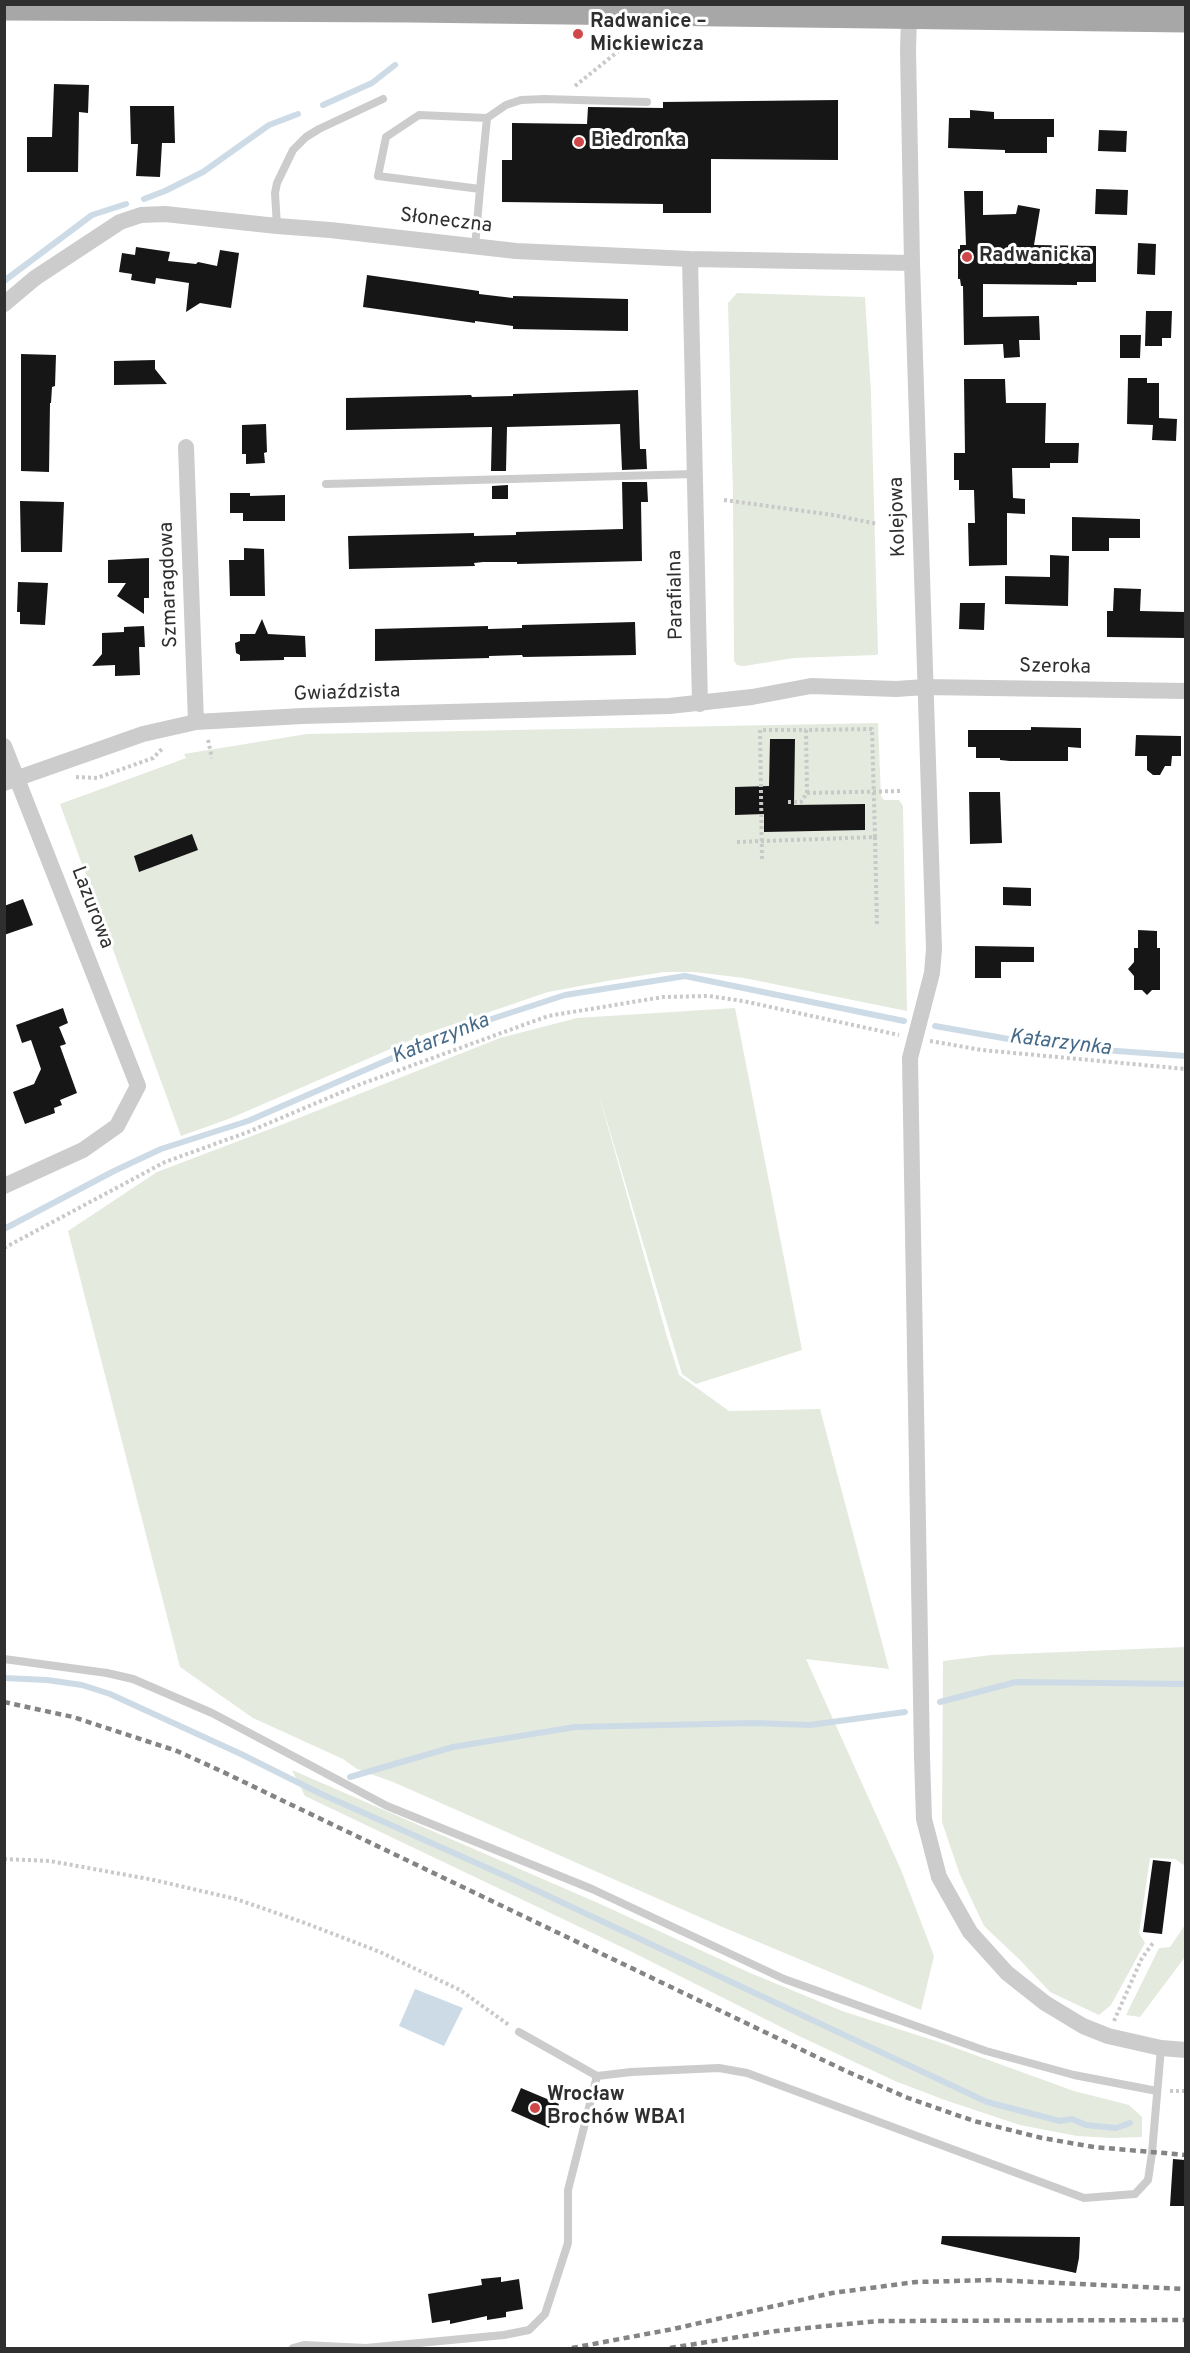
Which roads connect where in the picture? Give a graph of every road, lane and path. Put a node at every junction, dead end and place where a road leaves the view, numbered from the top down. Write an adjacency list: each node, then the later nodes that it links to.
1 (11, 6): 2 (main road)
2 (895, 12): 3 (main road); 13 (street, Kolejowa)
3 (1185, 19)
4 (621, 49): 6 (path)
5 (383, 99): 10 (lane)
6 (553, 99): 7 (lane); 8 (lane)
7 (647, 102)
8 (487, 118): 9 (lane); 9 (lane)
9 (480, 189): 11 (lane)
10 (277, 226): 11 (street, Słoneczna); 14 (street, Słoneczna)
11 (475, 247): 12 (street, Słoneczna)
12 (690, 259): 13 (street, Słoneczna); 16 (street, Parafialna)
13 (912, 263): 20 (street, Kolejowa)
14 (4, 304)
15 (186, 447): 23 (street, Szmaragdowa)
16 (696, 474): 17 (lane); 22 (street, Parafialna)
17 (326, 484)
18 (723, 500): 19 (path)
19 (878, 524)
20 (925, 687): 21 (street, Szeroka); 22 (street); 48 (street, Kolejowa)
21 (1185, 691)
22 (700, 704): 23 (street, Gwiaździsta)
23 (198, 729): 27 (path); 29 (street, Gwiaździsta)
24 (806, 730): 30 (path); 32 (path); 35 (path)
25 (4, 746): 29 (street, Lazurowa)
26 (164, 747): 28 (path)
27 (212, 758)
28 (75, 777)
29 (11, 780): 42 (street, Lazurowa)
30 (875, 791): 31 (path); 32 (path); 34 (path)
31 (900, 791)
32 (807, 793): 33 (path)
33 (788, 802)
34 (875, 837): 35 (path); 38 (path)
35 (763, 841): 36 (path); 37 (path)
36 (738, 842)
37 (762, 859)
38 (877, 926)
39 (880, 1031): 43 (path)
40 (950, 1045): 41 (path)
41 (1185, 1069)
42 (4, 1186)
43 (4, 1248)
44 (4, 1659): 52 (lane)
45 (4, 1859): 47 (path)
46 (1154, 1943): 48 (path)
47 (519, 2032): 51 (lane)
48 (1108, 2036): 49 (street, Kolejowa)
49 (1161, 2048): 50 (street, Kolejowa); 52 (lane)
50 (1185, 2050)
51 (597, 2076): 52 (lane); 53 (lane)
52 (1157, 2091)
53 (293, 2349)

